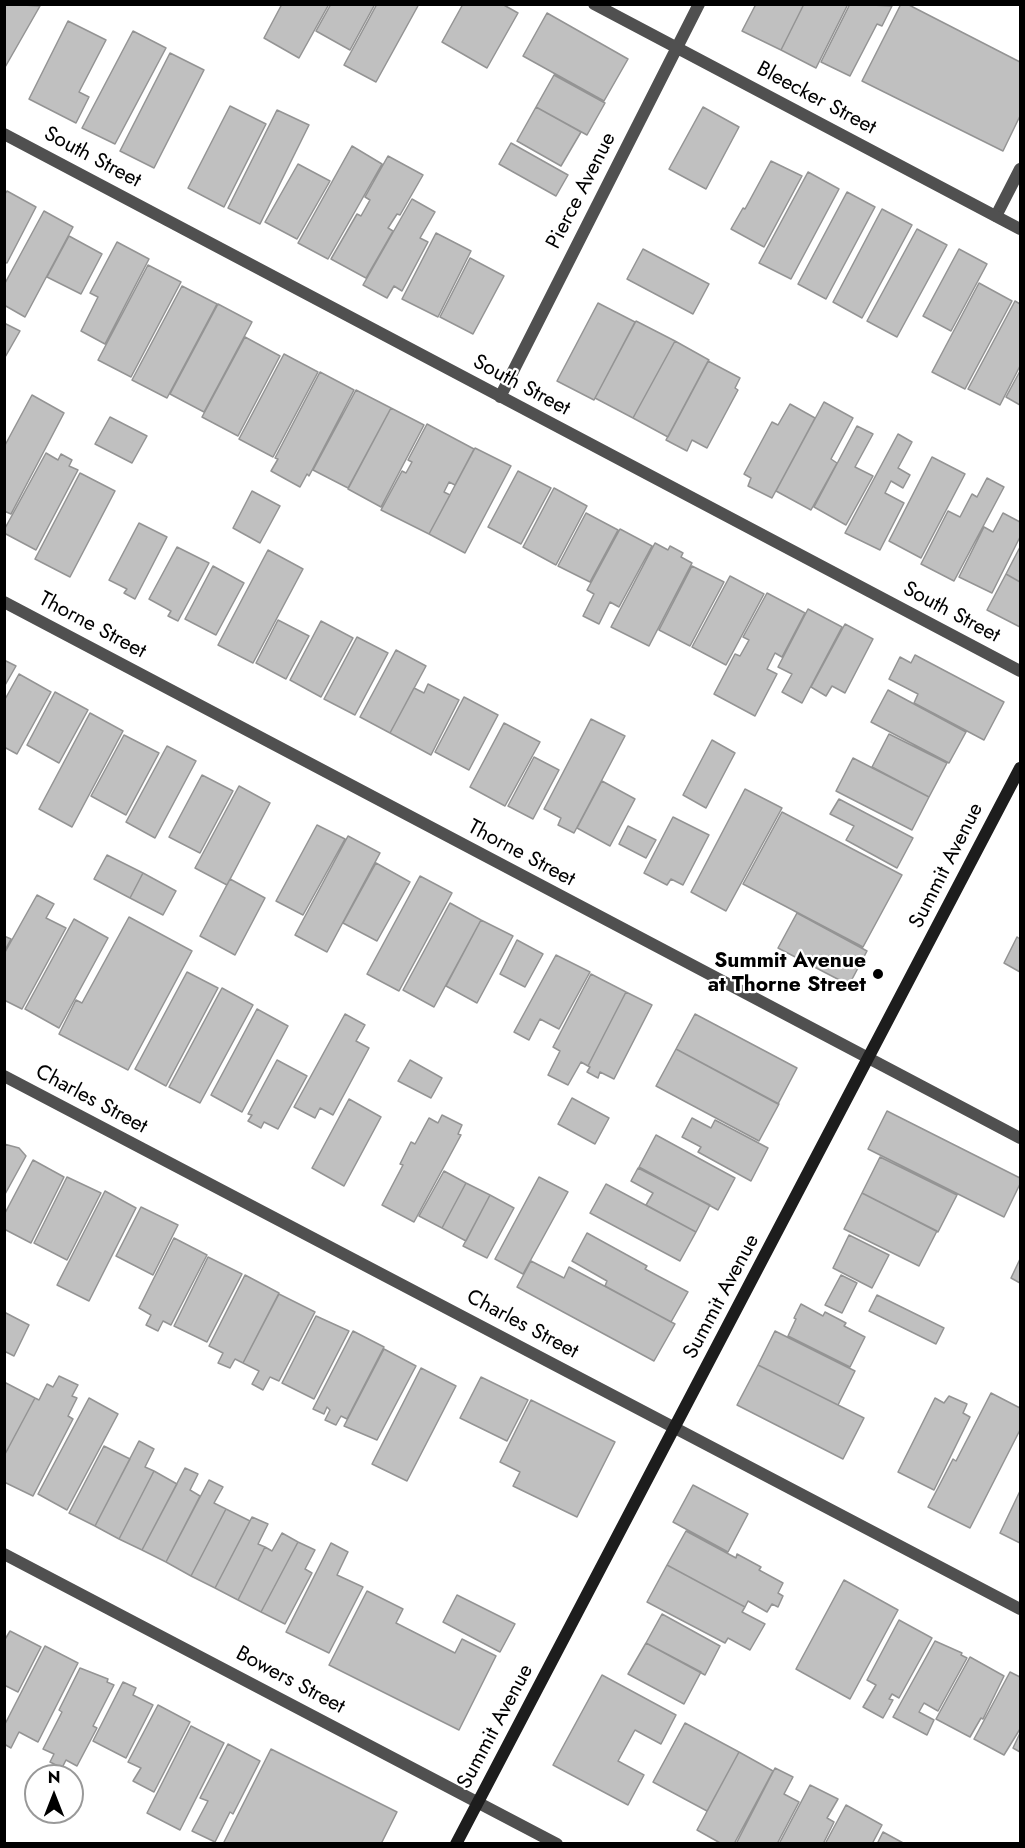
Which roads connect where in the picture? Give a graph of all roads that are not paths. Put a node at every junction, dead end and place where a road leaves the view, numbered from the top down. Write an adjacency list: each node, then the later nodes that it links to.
1 (594, 4): 3 (street, Bleecker Street)
2 (699, 4): 3 (street, Pierce Avenue)
3 (676, 48): 6 (street, Bleecker Street); 8 (street, Pierce Avenue)
4 (4, 134): 8 (street, South Street)
5 (1020, 169): 6 (street)
6 (996, 216): 7 (street, Bleecker Street)
7 (1020, 229)
8 (500, 397): 10 (street, South Street)
9 (4, 602): 12 (street, Thorne Street)
10 (1020, 671)
11 (1020, 768): 12 (street, Summit Avenue)
12 (869, 1059): 14 (street, Thorne Street); 15 (street, Summit Avenue)
13 (4, 1076): 15 (street, Charles Street)
14 (1020, 1138)
15 (675, 1428): 17 (street, Charles Street); 18 (street, Summit Avenue)
16 (4, 1554): 18 (street, Bowers Street)
17 (1020, 1609)
18 (478, 1802): 19 (street, Summit Avenue); 20 (street, Bowers Street)
19 (456, 1844)
20 (556, 1844)

